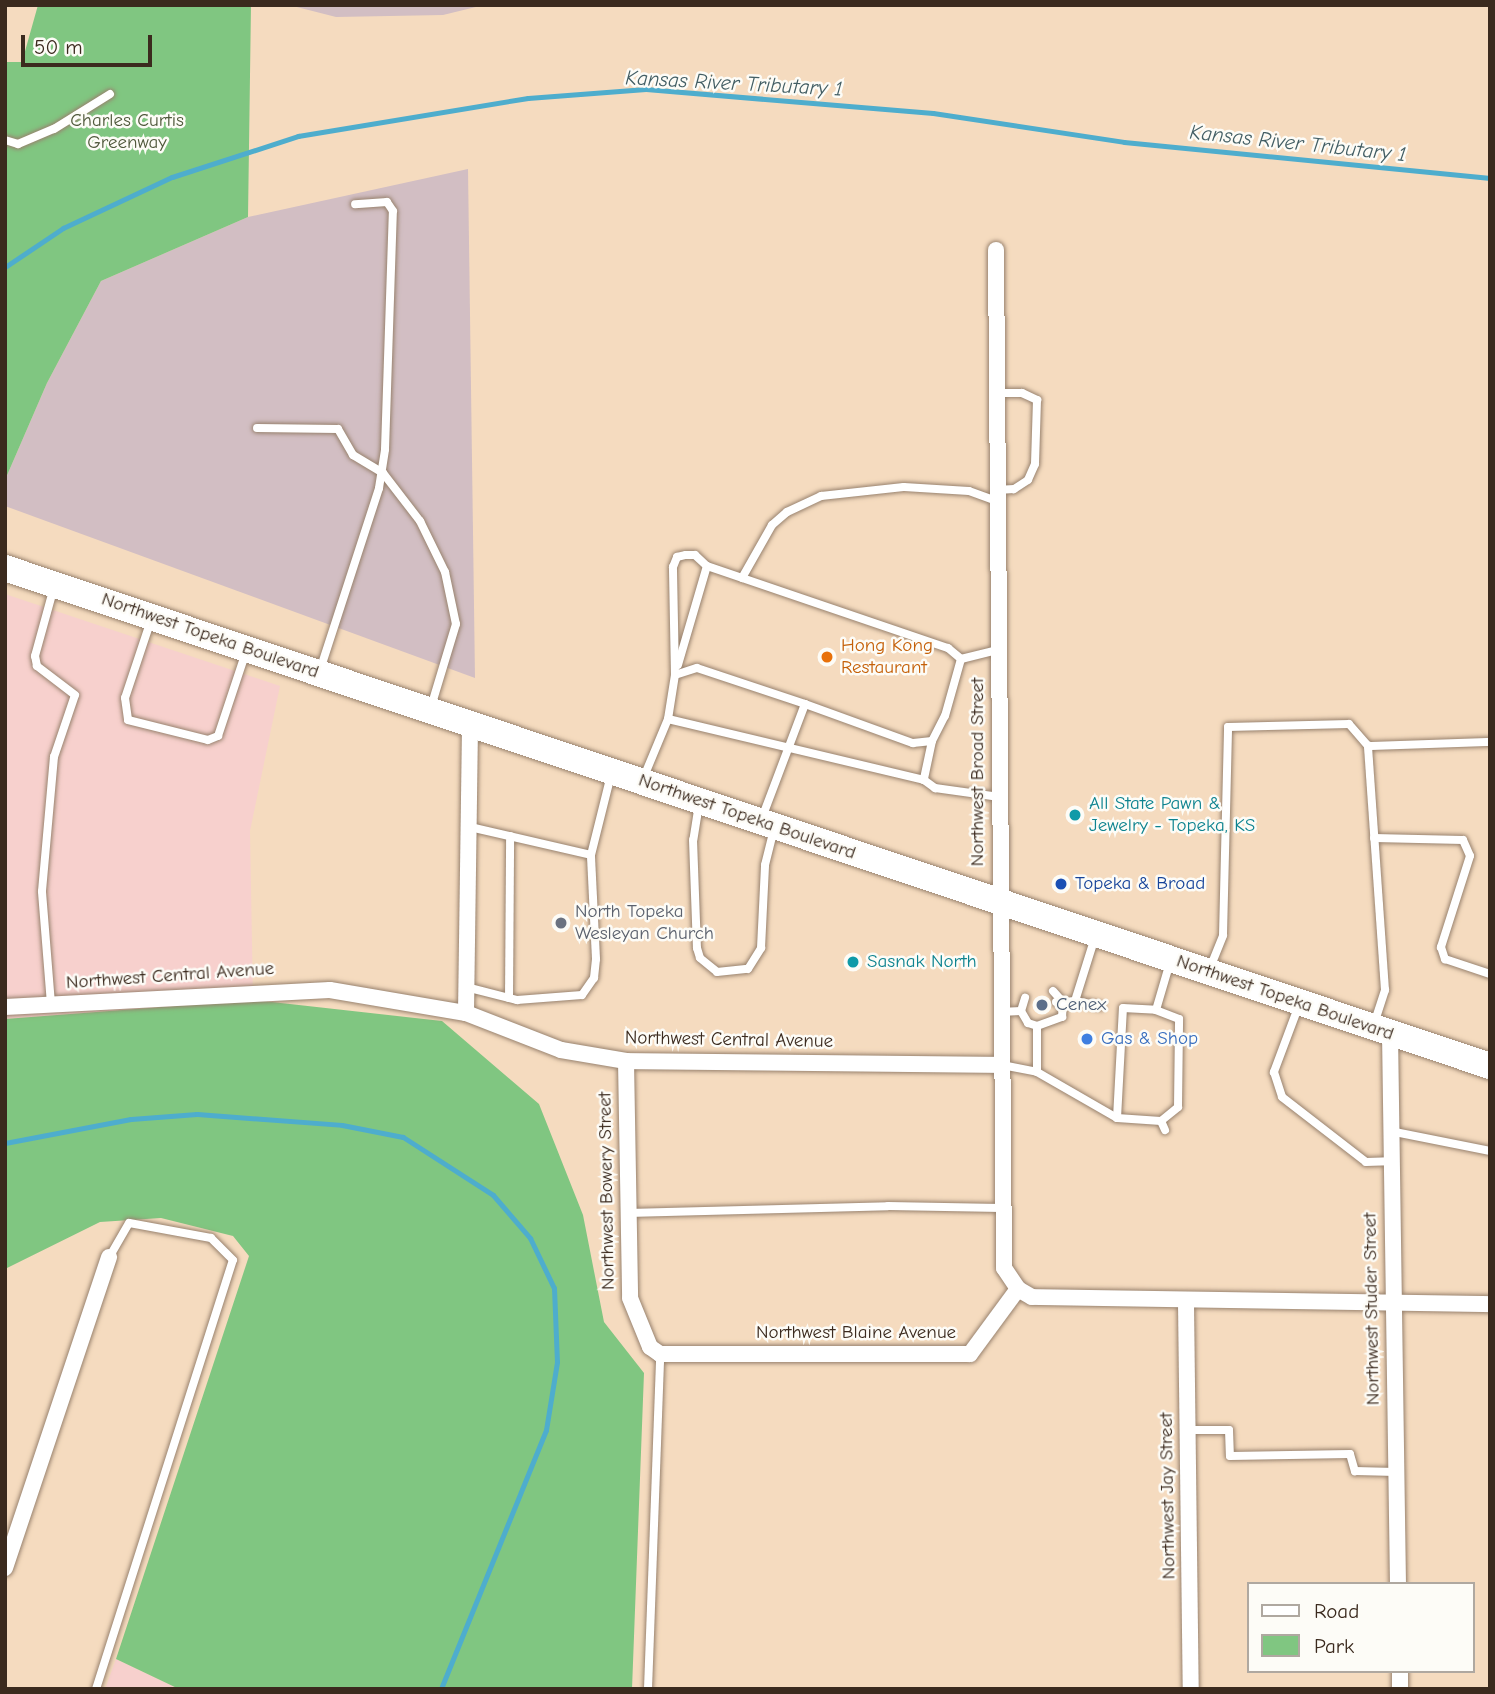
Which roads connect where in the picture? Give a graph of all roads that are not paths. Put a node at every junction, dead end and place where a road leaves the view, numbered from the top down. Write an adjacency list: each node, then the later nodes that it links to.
1 (110, 94): 2 (lane)
2 (5, 139)
3 (355, 204): 7 (lane)
4 (996, 250): 5 (street, Northwest Broad Street)
5 (997, 393): 8 (street, Northwest Broad Street); 8 (lane)
6 (257, 428): 7 (lane)
7 (383, 472): 17 (lane); 20 (lane)
8 (997, 496): 11 (lane); 15 (street, Northwest Broad Street)
9 (707, 566): 11 (lane); 18 (lane); 18 (lane)
10 (5, 568): 12 (main road, Northwest Topeka Boulevard)
11 (742, 578): 16 (lane)
12 (55, 584): 13 (main road, Northwest Topeka Boulevard); 49 (lane)
13 (152, 617): 14 (main road, Northwest Topeka Boulevard); 14 (lane)
14 (247, 649): 17 (main road, Northwest Topeka Boulevard)
15 (998, 650): 16 (lane); 30 (street, Northwest Broad Street)
16 (961, 659): 23 (lane)
17 (319, 673): 20 (main road, Northwest Topeka Boulevard)
18 (675, 675): 19 (lane); 21 (lane)
19 (805, 704): 23 (lane); 26 (lane)
20 (430, 710): 22 (main road, Northwest Topeka Boulevard)
21 (668, 719): 26 (lane); 29 (lane)
22 (470, 724): 27 (main road, Northwest Topeka Boulevard); 33 (street)
23 (932, 741): 28 (lane)
24 (1490, 741): 25 (lane)
25 (1368, 746): 35 (lane); 40 (lane)
26 (790, 747): 28 (lane); 32 (lane)
27 (612, 771): 29 (main road, Northwest Topeka Boulevard); 36 (lane)
28 (924, 780): 30 (lane)
29 (642, 782): 31 (main road, Northwest Topeka Boulevard)
30 (999, 796): 37 (street, Northwest Broad Street)
31 (699, 801): 32 (main road, Northwest Topeka Boulevard); 32 (lane)
32 (768, 824): 37 (main road, Northwest Topeka Boulevard)
33 (470, 827): 34 (lane); 42 (street)
34 (510, 836): 36 (lane); 44 (lane)
35 (1374, 838): 41 (lane); 57 (lane)
36 (591, 855): 44 (lane)
37 (999, 902): 38 (main road, Northwest Topeka Boulevard); 54 (street, Northwest Broad Street)
38 (1096, 934): 39 (main road, Northwest Topeka Boulevard); 46 (lane)
39 (1171, 959): 40 (main road, Northwest Topeka Boulevard); 53 (lane)
40 (1209, 972): 48 (main road, Northwest Topeka Boulevard)
41 (1490, 974)
42 (466, 987): 44 (lane); 55 (street)
43 (1053, 991): 47 (lane)
44 (509, 998)
45 (1025, 998): 52 (lane)
46 (1075, 1001): 47 (lane); 50 (lane)
47 (1060, 1002): 56 (lane)
48 (1300, 1003): 57 (main road, Northwest Topeka Boulevard); 67 (lane)
49 (51, 1004): 51 (street, Northwest Central Avenue); 55 (street, Northwest Central Avenue)
50 (1101, 1006)
51 (5, 1007)
52 (1024, 1010): 54 (lane); 56 (lane)
53 (1156, 1010): 62 (lane); 63 (lane)
54 (1000, 1012): 59 (street, Northwest Broad Street)
55 (466, 1013): 58 (street, Northwest Central Avenue)
56 (1037, 1026): 61 (lane)
57 (1381, 1030): 60 (main road, Northwest Topeka Boulevard); 65 (street, Northwest Studer Street)
58 (626, 1061): 59 (street, Northwest Central Avenue); 69 (street, Northwest Bowery Street)
59 (1000, 1065): 61 (lane); 68 (street, Northwest Broad Street)
60 (1490, 1066)
61 (1037, 1072): 62 (lane)
62 (1118, 1118): 63 (lane)
63 (1161, 1121): 64 (lane)
64 (1165, 1130)
65 (1388, 1131): 66 (lane); 67 (street, Northwest Studer Street)
66 (1490, 1151)
67 (1389, 1161): 72 (street, Northwest Studer Street)
68 (1001, 1208): 69 (lane); 71 (street, Northwest Broad Street)
69 (628, 1213): 75 (street, Northwest Bowery Street)
70 (109, 1257): 78 (street); 80 (lane)
71 (1018, 1289): 73 (street); 75 (street, Northwest Blaine Avenue)
72 (1393, 1302): 73 (street); 74 (street); 77 (street, Northwest Studer Street)
73 (1185, 1303): 76 (street, Northwest Jay Street)
74 (1490, 1304)
75 (660, 1354): 81 (lane)
76 (1188, 1430): 77 (lane); 82 (street, Northwest Jay Street)
77 (1396, 1472): 79 (street, Northwest Studer Street)
78 (5, 1568)
79 (1398, 1582)
80 (96, 1689)
81 (648, 1689)
82 (1191, 1689)

